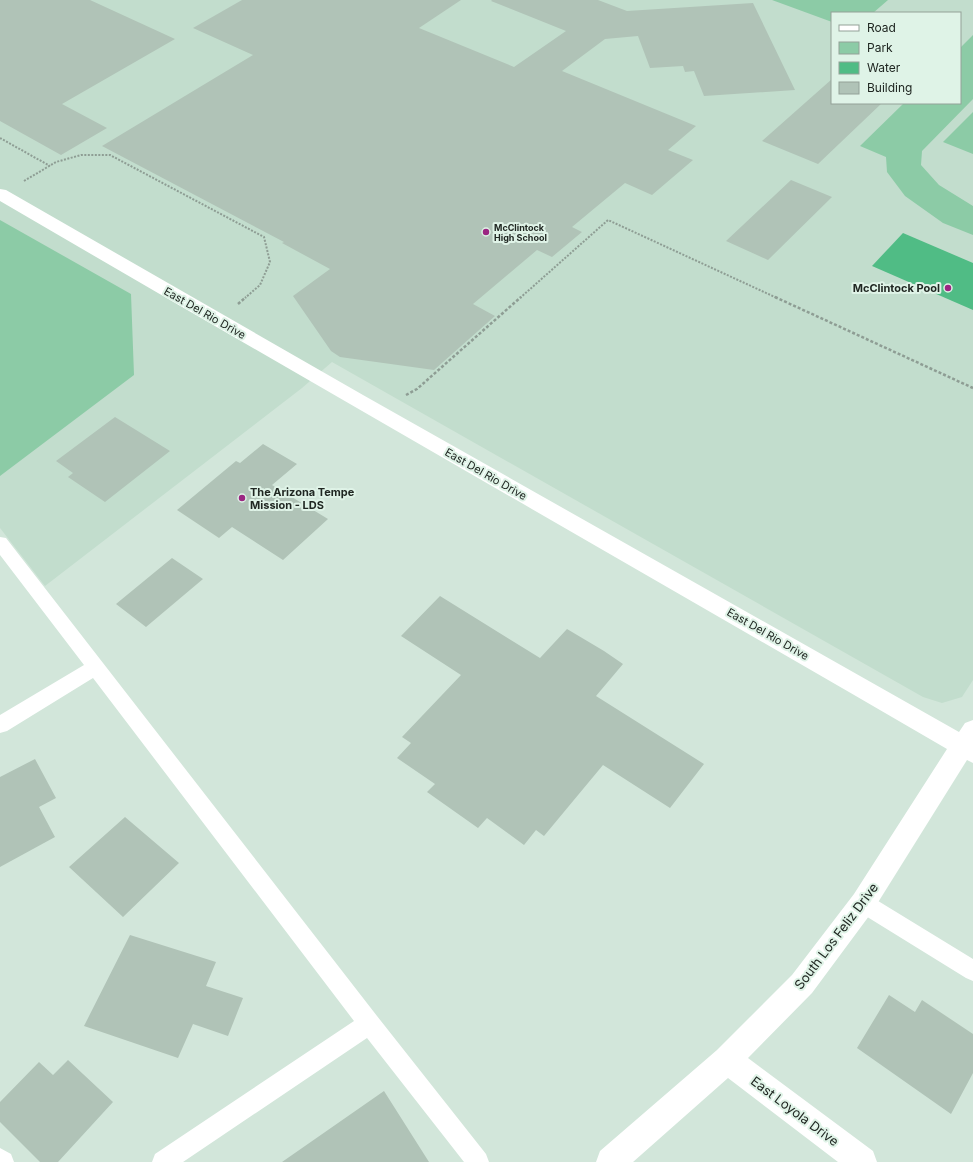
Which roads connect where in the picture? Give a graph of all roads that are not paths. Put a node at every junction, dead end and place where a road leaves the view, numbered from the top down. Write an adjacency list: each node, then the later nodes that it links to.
1 (0, 194): 5 (street, East Del Rio Drive)
2 (0, 543): 3 (lane)
3 (96, 668): 4 (lane); 8 (lane)
4 (0, 725)
5 (969, 743): 6 (street, South Los Feliz Drive)
6 (863, 903): 7 (lane); 9 (street, South Los Feliz Drive)
7 (973, 971)
8 (369, 1024): 12 (lane); 13 (lane)
9 (727, 1060): 14 (street, South Los Feliz Drive); 15 (street, East Loyola Drive)
10 (0, 1158): 11 (lane)
11 (3, 1162)
12 (163, 1162)
13 (478, 1162)
14 (611, 1162)
15 (862, 1162)

